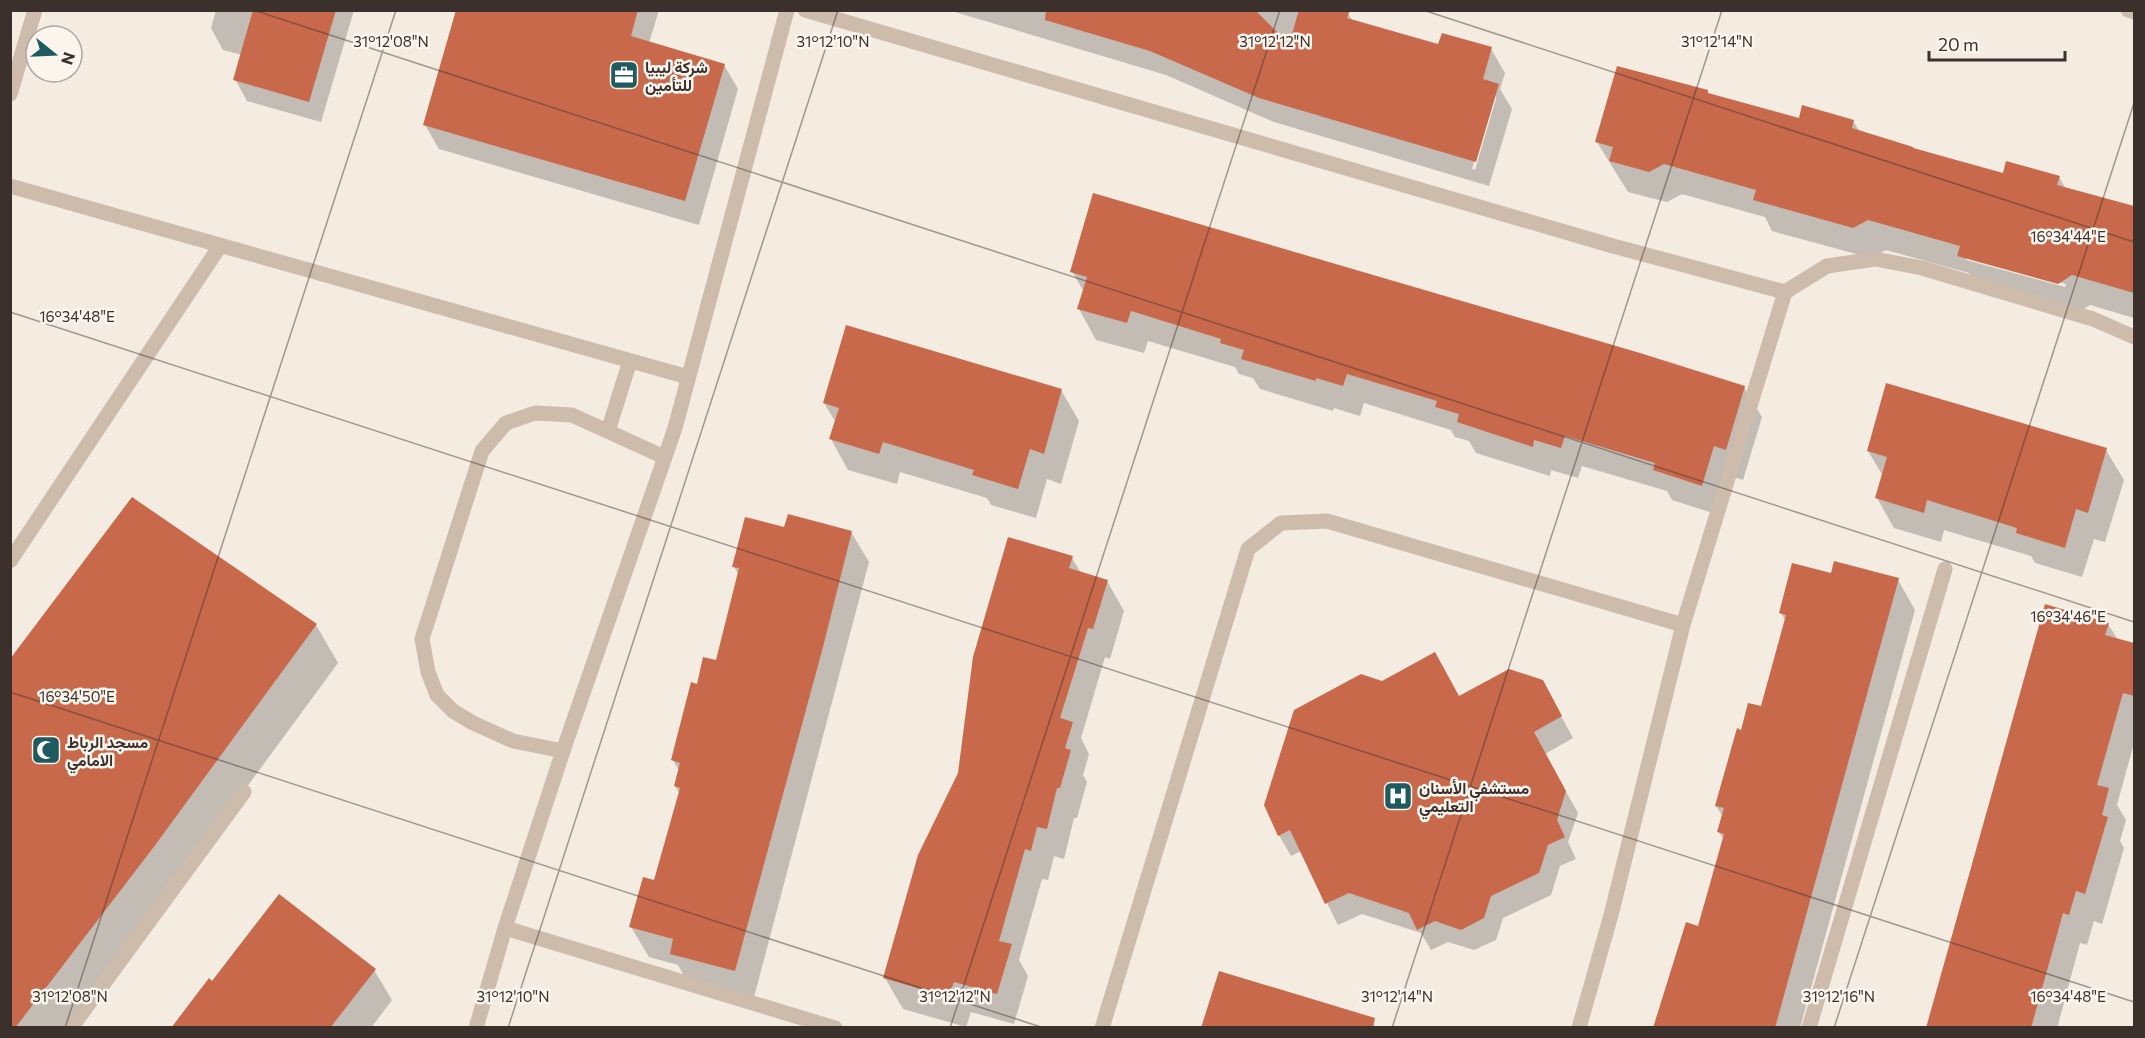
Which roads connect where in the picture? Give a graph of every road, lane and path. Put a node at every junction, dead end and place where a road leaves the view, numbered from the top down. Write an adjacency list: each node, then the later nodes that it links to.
1 (35, 10): 6 (street)
2 (787, 10): 12 (street)
3 (806, 10): 9 (street)
4 (2128, 10): 5 (street)
5 (2134, 12)
6 (10, 94)
7 (10, 186): 8 (street)
8 (220, 246): 11 (street); 15 (street)
9 (1785, 292): 10 (street); 17 (street)
10 (2134, 337)
11 (630, 361): 12 (street); 13 (street)
12 (688, 377): 14 (street)
13 (608, 430): 14 (street); 18 (street)
14 (664, 457): 18 (street)
15 (14, 551)
16 (1945, 569): 26 (street)
17 (1683, 626): 24 (street); 25 (street)
18 (562, 751): 20 (street)
19 (244, 792): 21 (street)
20 (505, 928): 22 (street); 23 (street)
21 (71, 1028)
22 (476, 1028)
23 (835, 1028)
24 (1102, 1028)
25 (1579, 1028)
26 (1809, 1028)

